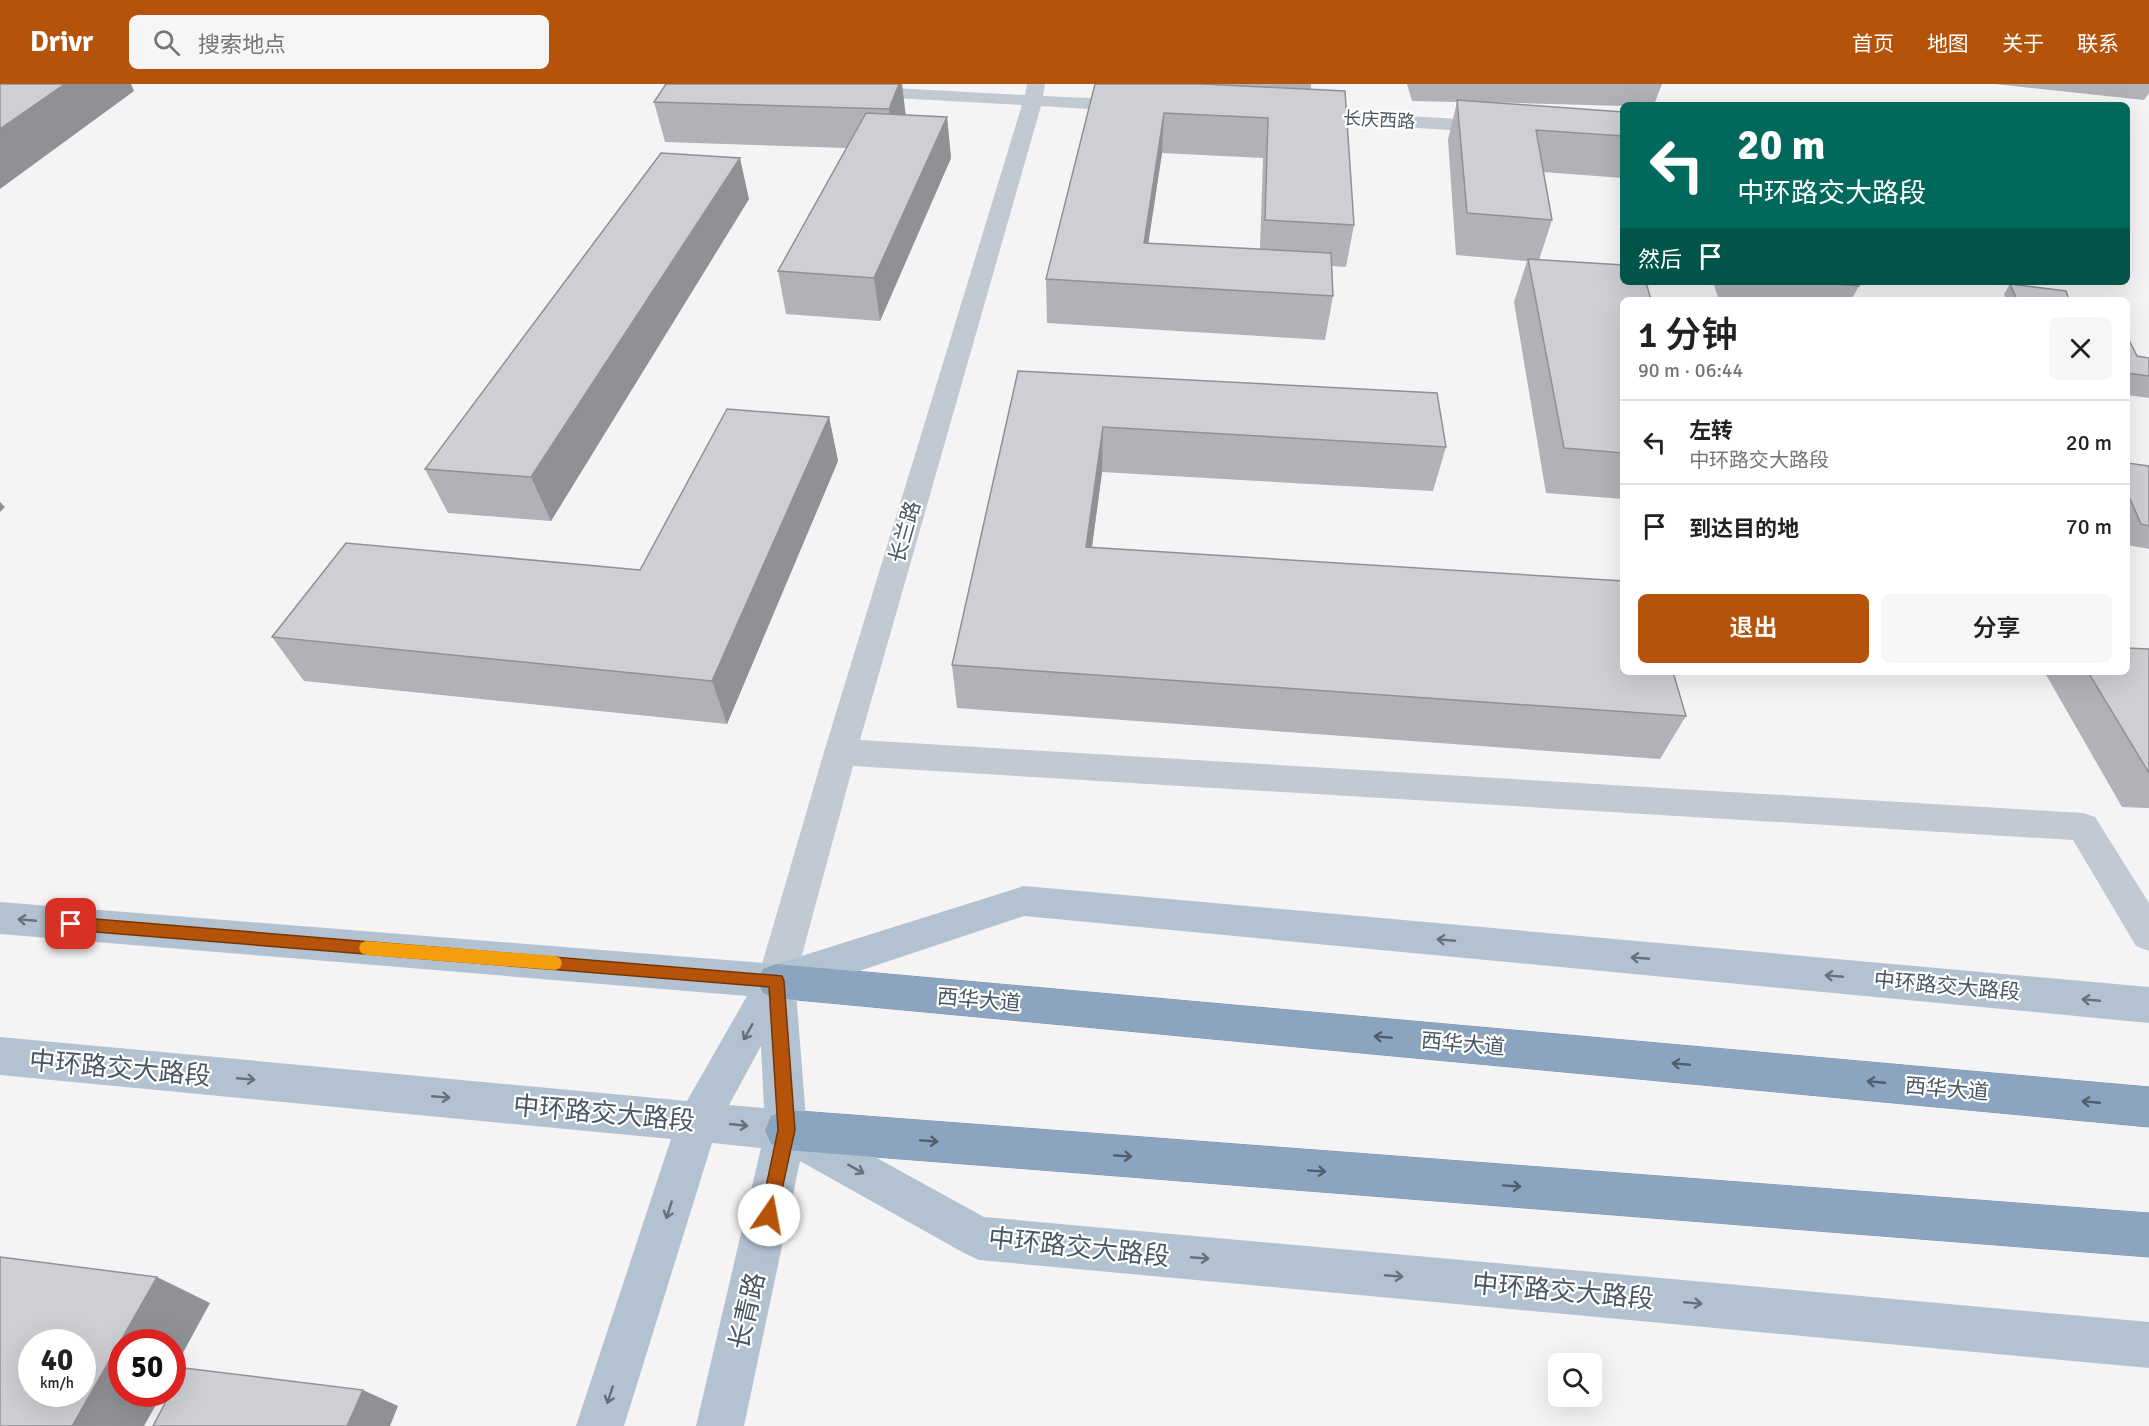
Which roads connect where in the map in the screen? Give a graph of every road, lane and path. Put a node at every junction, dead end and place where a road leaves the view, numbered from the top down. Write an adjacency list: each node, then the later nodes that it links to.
1 (833, 89): 2 (street)
2 (1035, 92): 3 (street); 6 (street, 长兰路)
3 (1151, 107)
4 (1281, 115): 5 (street, 长庆西路)
5 (1517, 128)
6 (840, 752): 8 (street); 9 (street, 长兰路)
7 (0, 918): 9 (main road, 中环路交大路段, one-way to 7)
8 (2149, 935)
9 (776, 981): 10 (main road, 中环路交大路段, one-way to 9); 12 (highway, 西华大道, one-way to 9); 13 (main road, one-way to 13); 14 (main road, 长青路)
10 (2149, 1005)
11 (0, 1056): 13 (main road, 中环路交大路段, one-way to 13)
12 (2149, 1107)
13 (698, 1121): 14 (main road, 中环路交大路段, one-way to 14); 17 (main road, one-way to 17)
14 (786, 1130): 15 (highway, one-way to 15); 16 (main road, 中环路交大路段, one-way to 16); 18 (main road, 长青路)
15 (2149, 1235)
16 (2149, 1345)
17 (600, 1426)
18 (720, 1426)

